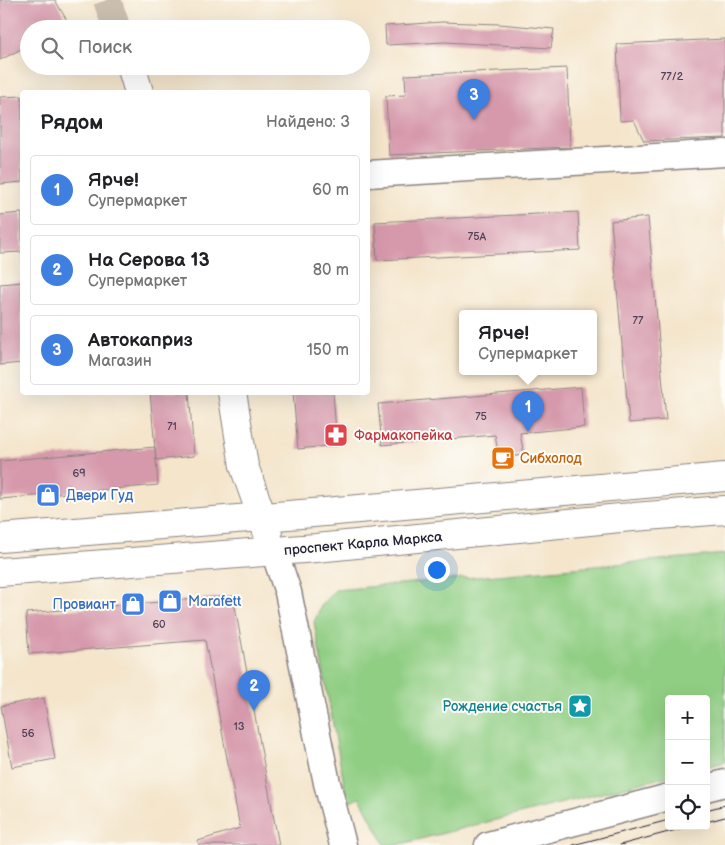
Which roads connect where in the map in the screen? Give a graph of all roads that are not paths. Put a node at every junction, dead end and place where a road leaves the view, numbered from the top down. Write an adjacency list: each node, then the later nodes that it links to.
1 (134, 75): 2 (main road)
2 (138, 90)
3 (725, 153): 4 (street)
4 (370, 174)
5 (232, 395): 8 (main road)
6 (725, 477): 8 (main road)
7 (725, 510): 10 (main road, проспект Карла Маркса)
8 (262, 516): 9 (main road); 10 (main road)
9 (0, 538)
10 (274, 551): 11 (main road, проспект Карла Маркса); 15 (street)
11 (0, 572)
12 (725, 783): 13 (street)
13 (710, 787)
14 (665, 798): 16 (street)
15 (343, 845)
16 (488, 845)

